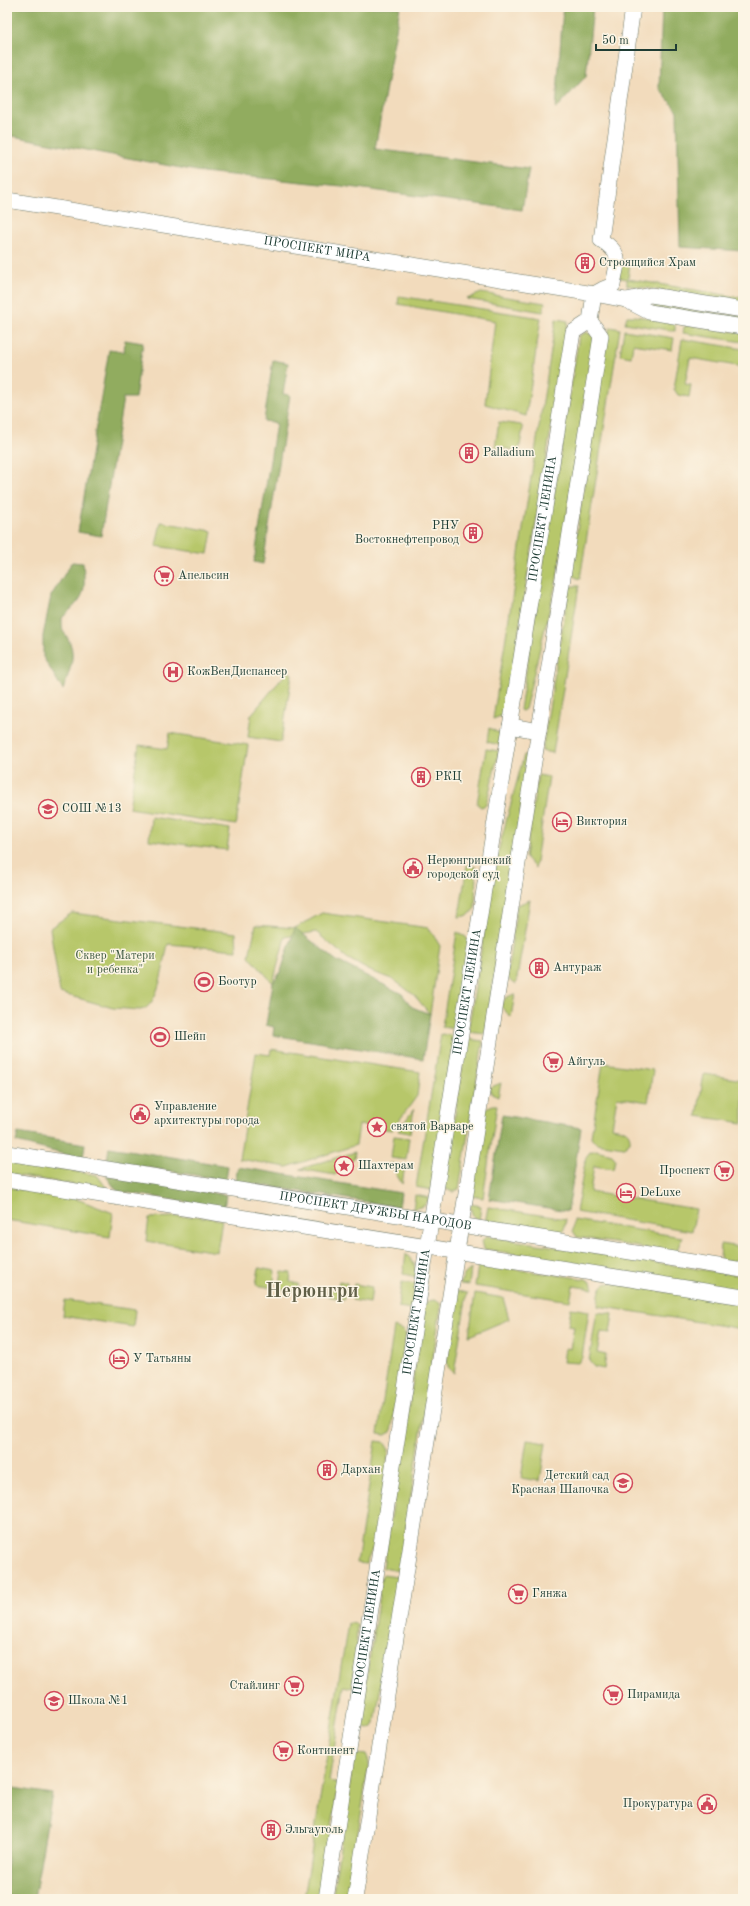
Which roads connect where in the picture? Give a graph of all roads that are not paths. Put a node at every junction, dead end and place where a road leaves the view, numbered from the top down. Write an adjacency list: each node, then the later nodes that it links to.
1 (633, 7): 3 (street)
2 (7, 200): 3 (street, ПРОСПЕКТ МИРА)
3 (594, 294): 4 (street, ПРОСПЕКТ МИРА); 6 (street)
4 (626, 300): 5 (street, ПРОСПЕКТ МИРА); 7 (street, ПРОСПЕКТ МИРА)
5 (743, 310)
6 (590, 321): 8 (street, ПРОСПЕКТ ЛЕНИНА); 9 (street)
7 (743, 327)
8 (510, 726): 9 (street); 12 (street, ПРОСПЕКТ ЛЕНИНА)
9 (539, 731): 13 (street)
10 (7, 1153): 12 (street, ПРОСПЕКТ ДРУЖБЫ НАРОДОВ)
11 (7, 1180): 14 (street)
12 (432, 1220): 13 (street, ПРОСПЕКТ ДРУЖБЫ НАРОДОВ); 14 (street, ПРОСПЕКТ ЛЕНИНА)
13 (460, 1225): 15 (street); 16 (street, ПРОСПЕКТ ДРУЖБЫ НАРОДОВ)
14 (427, 1247): 15 (street); 18 (street, ПРОСПЕКТ ЛЕНИНА)
15 (456, 1252): 17 (street); 19 (street)
16 (743, 1270)
17 (743, 1297)
18 (326, 1899)
19 (355, 1899)

